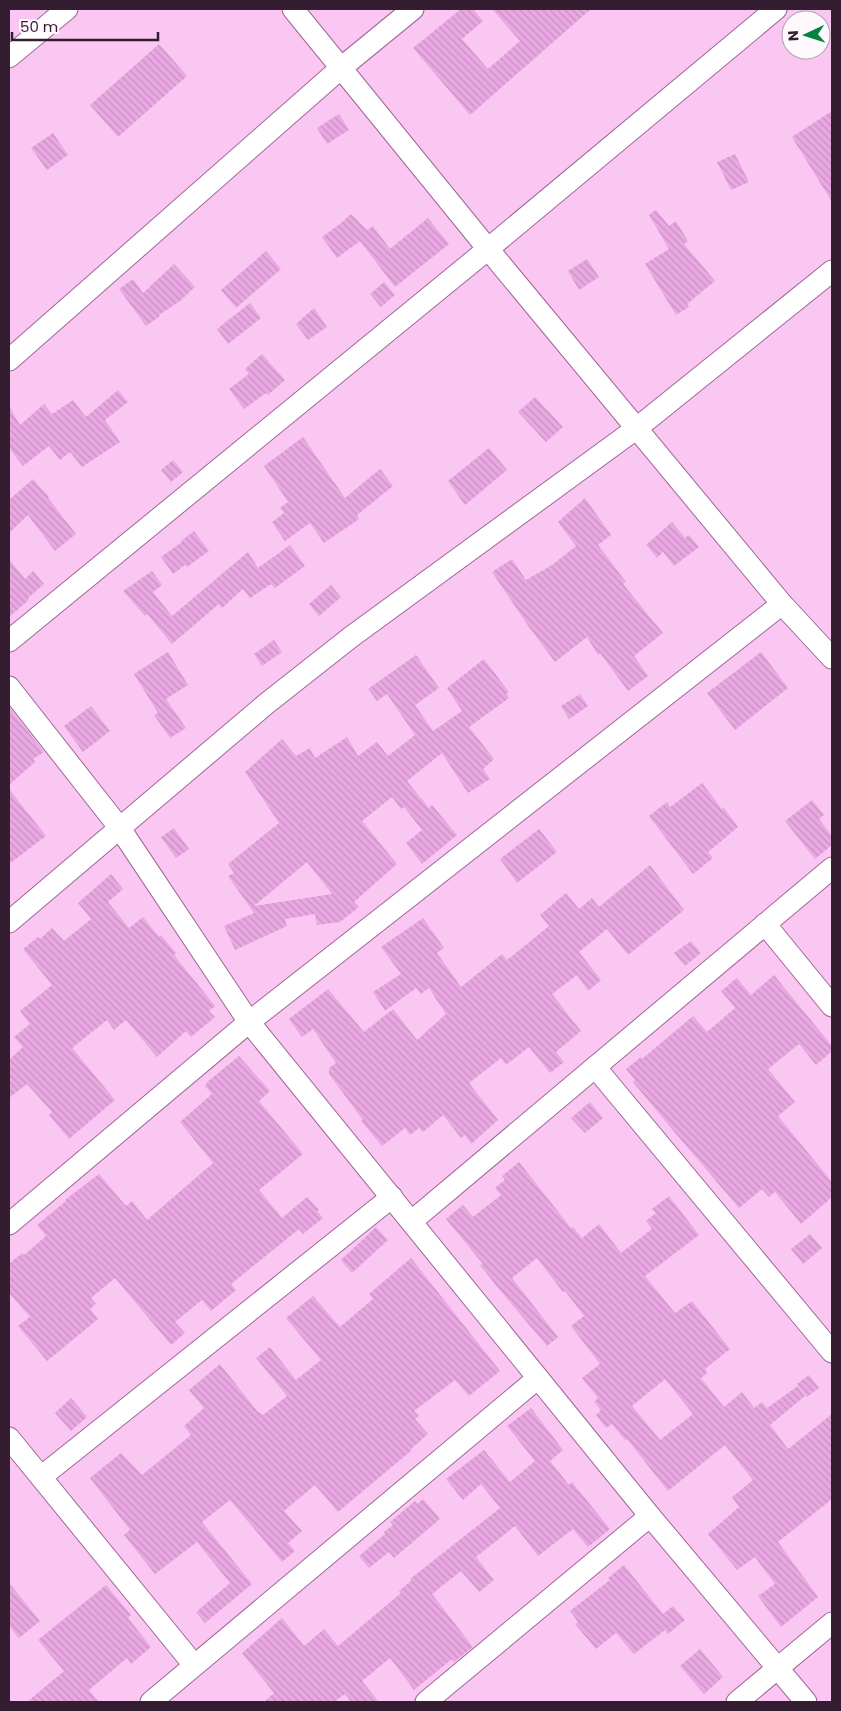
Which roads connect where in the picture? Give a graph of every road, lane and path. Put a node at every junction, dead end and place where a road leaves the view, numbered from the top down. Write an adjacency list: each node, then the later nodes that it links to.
1 (68, 9): 5 (street)
2 (293, 9): 6 (street)
3 (413, 9): 6 (street)
4 (776, 9): 7 (street)
5 (9, 57)
6 (341, 68): 7 (street); 9 (street)
7 (488, 249): 10 (street); 12 (street)
8 (832, 271): 10 (street)
9 (9, 360)
10 (637, 428): 11 (street); 15 (street)
11 (782, 604): 13 (street); 20 (street)
12 (9, 641)
13 (832, 658)
14 (9, 687): 15 (street)
15 (119, 827): 17 (street); 20 (street)
16 (832, 868): 18 (street)
17 (9, 922)
18 (765, 924): 19 (street); 21 (street)
19 (832, 1006)
20 (249, 1022): 22 (street); 24 (street)
21 (595, 1067): 23 (street); 25 (street)
22 (392, 1197): 23 (street); 28 (street)
23 (412, 1221): 26 (street)
24 (9, 1224)
25 (832, 1352)
26 (538, 1378): 29 (street); 31 (street)
27 (9, 1438): 28 (street)
28 (41, 1477): 31 (street)
29 (650, 1516): 32 (street); 34 (street)
30 (832, 1623): 32 (street)
31 (194, 1665): 33 (street)
32 (778, 1669): 35 (street); 36 (street)
33 (151, 1702)
34 (426, 1702)
35 (737, 1702)
36 (806, 1702)

